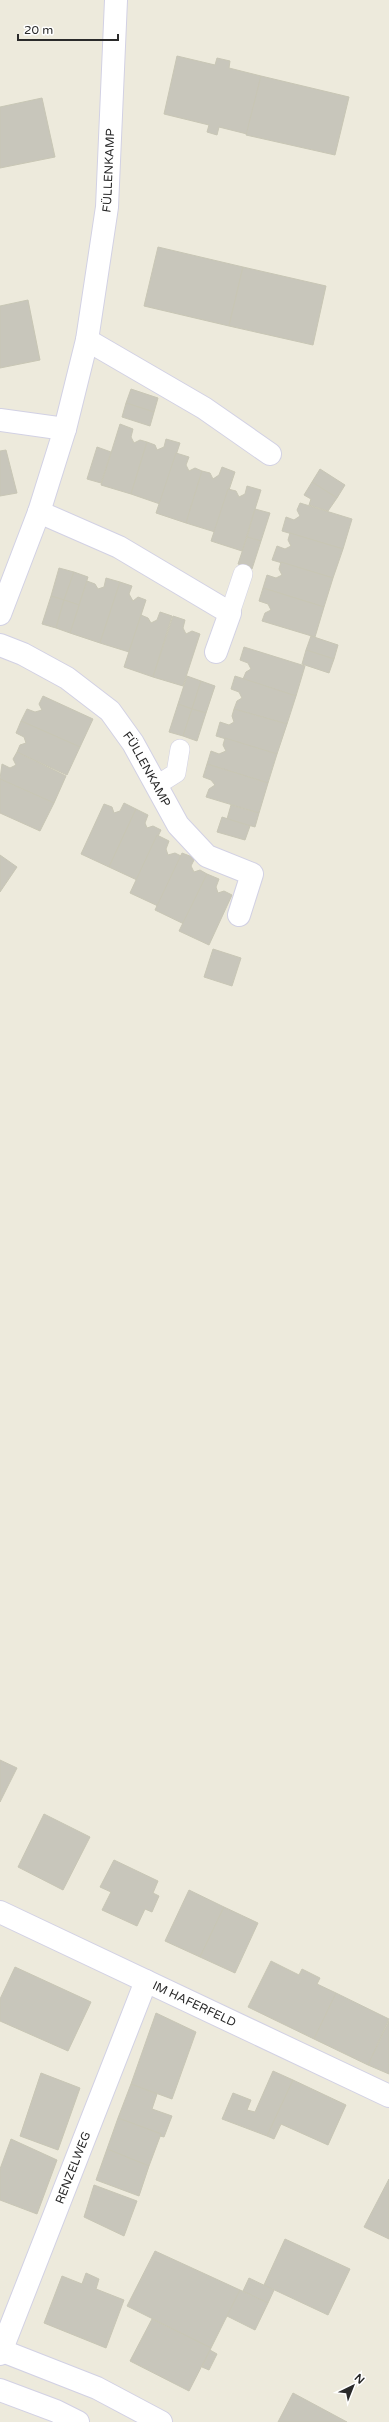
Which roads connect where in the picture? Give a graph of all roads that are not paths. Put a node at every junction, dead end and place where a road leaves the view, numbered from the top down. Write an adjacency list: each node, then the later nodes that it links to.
1 (116, 0): 2 (street, FÜLLENKAMP)
2 (86, 340): 4 (street, FÜLLENKAMP); 5 (street)
3 (0, 420): 4 (street)
4 (65, 429): 6 (street, FÜLLENKAMP)
5 (270, 454)
6 (39, 512): 8 (street); 9 (street, FÜLLENKAMP)
7 (243, 574): 8 (lane)
8 (230, 613): 11 (street)
9 (0, 614)
10 (0, 645): 13 (street, FÜLLENKAMP)
11 (216, 652)
12 (180, 749): 13 (lane)
13 (157, 785): 14 (street, FÜLLENKAMP)
14 (239, 915)
15 (0, 1912): 16 (street, IM HAFERFELD)
16 (146, 1981): 17 (street, IM HAFERFELD); 18 (street, RENZELWEG)
17 (389, 2096)
18 (0, 2352): 21 (street)
19 (0, 2390): 20 (street)
20 (78, 2422)
21 (161, 2422)

